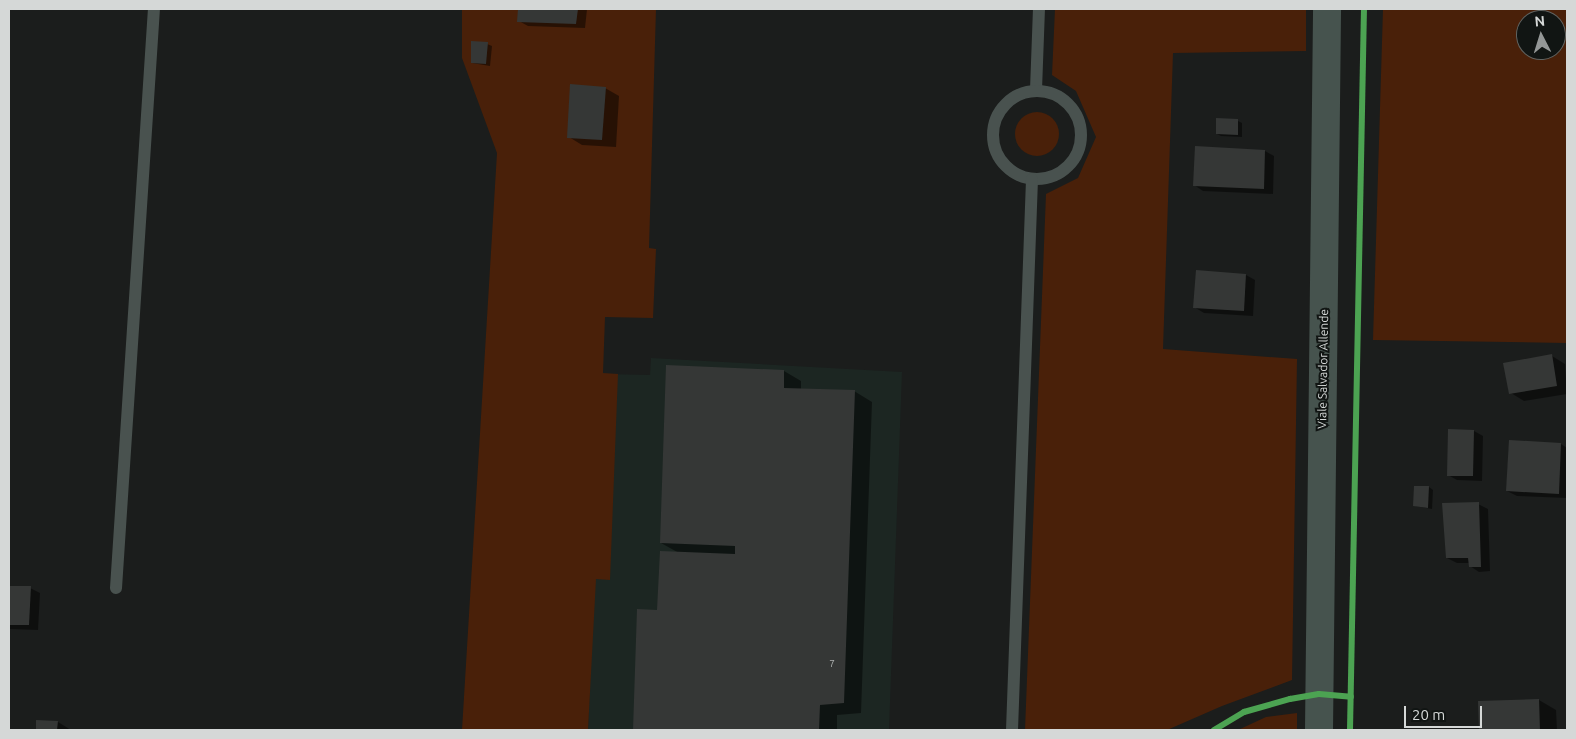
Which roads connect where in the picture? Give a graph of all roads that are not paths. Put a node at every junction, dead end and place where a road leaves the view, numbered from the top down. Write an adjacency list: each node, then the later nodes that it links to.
1 (154, 9): 6 (lane)
2 (1039, 9): 4 (lane)
3 (1327, 9): 8 (main road, Viale Salvador Allende)
4 (1036, 90): 5 (lane); 5 (lane)
5 (1032, 179): 7 (lane)
6 (116, 588)
7 (1012, 730)
8 (1319, 730)

